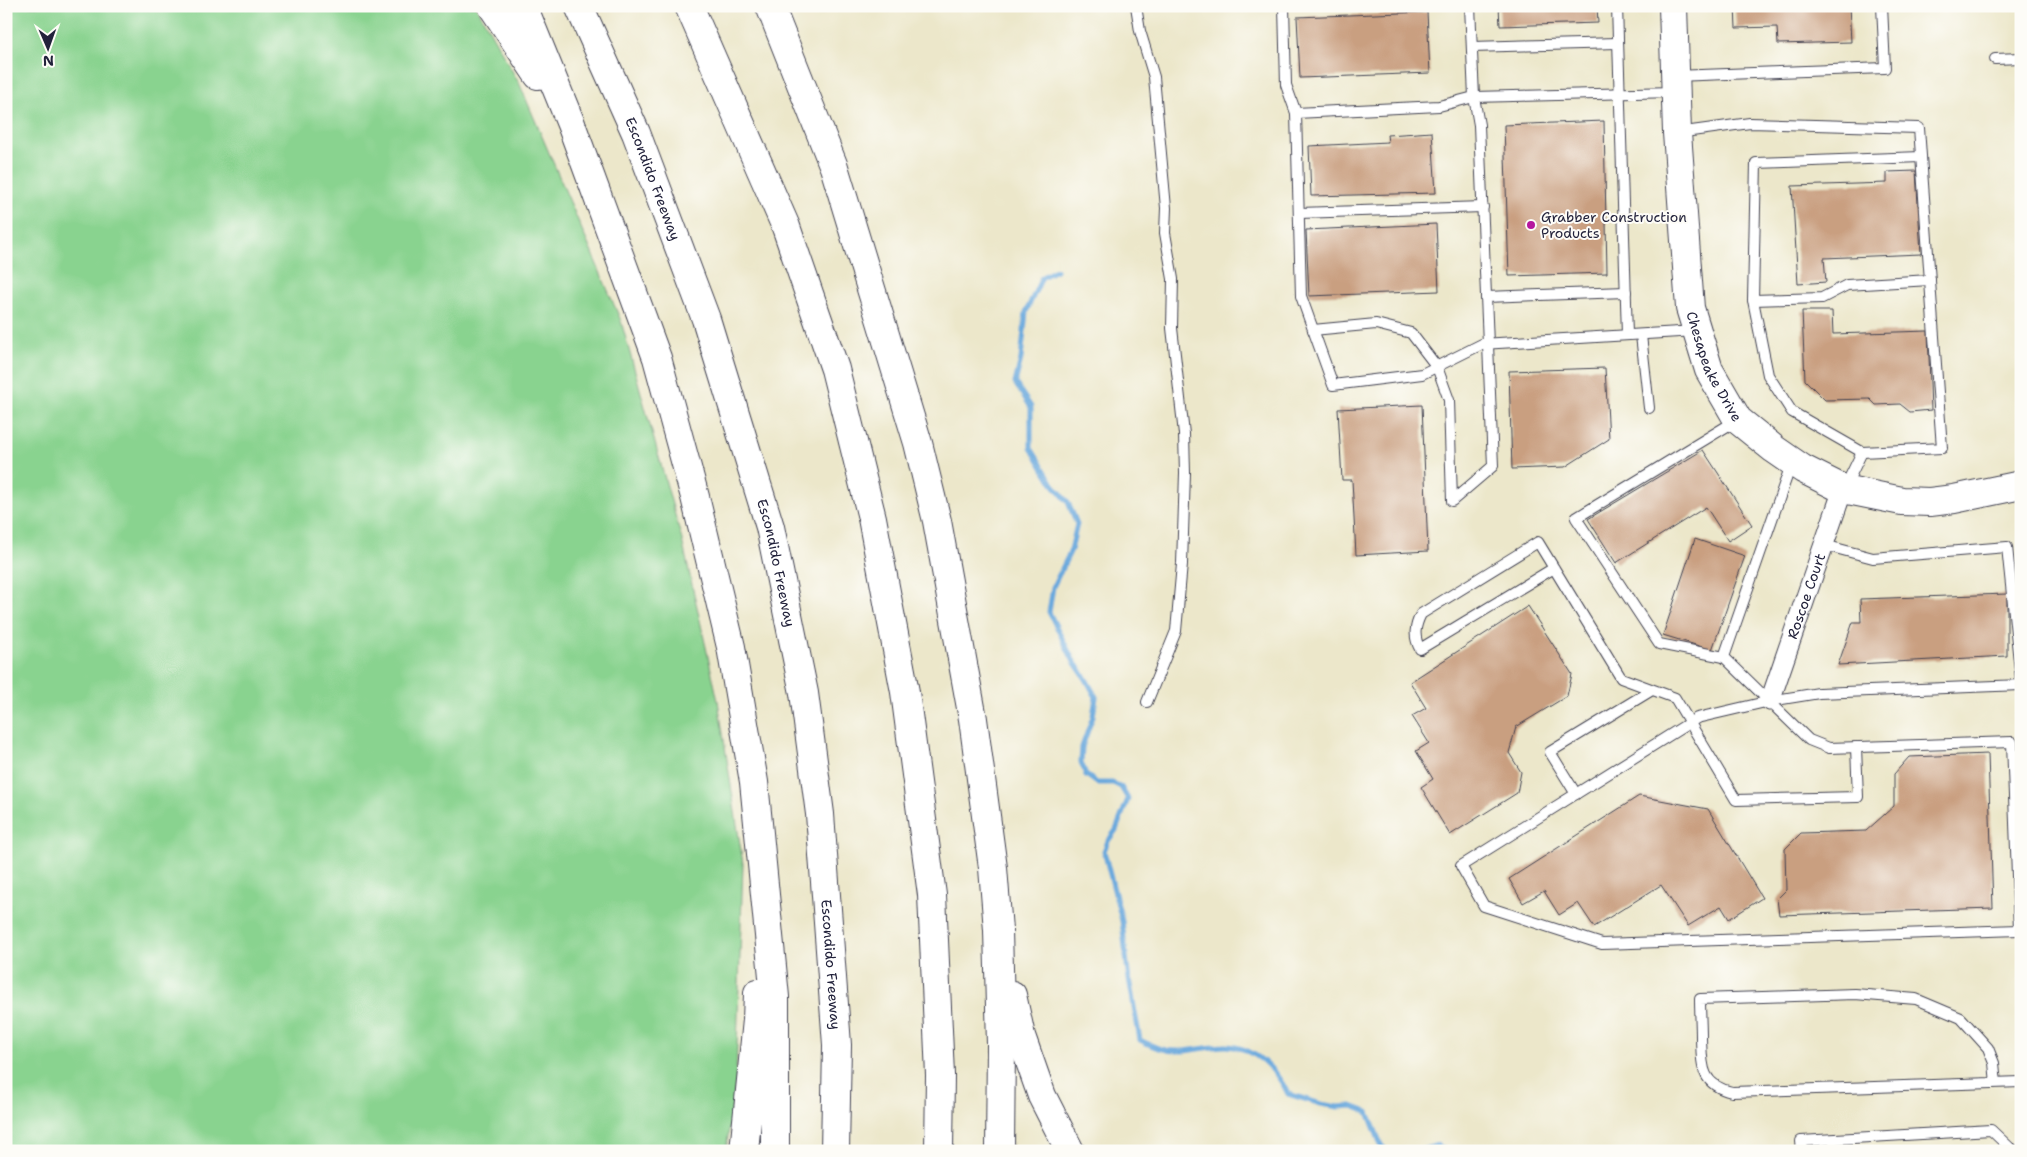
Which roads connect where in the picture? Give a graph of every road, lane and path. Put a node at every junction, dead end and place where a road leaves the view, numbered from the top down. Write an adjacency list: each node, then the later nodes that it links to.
1 (492, 6): 21 (main road)
2 (523, 6): 21 (main road)
3 (579, 6): 60 (main road, Escondido Freeway)
4 (689, 6): 61 (main road)
5 (754, 6): 26 (main road)
6 (770, 6): 26 (main road)
7 (1136, 6): 50 (lane)
8 (1284, 6): 20 (lane)
9 (1470, 6): 14 (lane)
10 (1616, 6): 13 (lane)
11 (1673, 6): 17 (main road, Chesapeake Drive)
12 (1882, 6): 17 (lane)
13 (1618, 43): 14 (lane); 18 (lane)
14 (1472, 47): 19 (lane)
15 (2021, 58): 16 (lane)
16 (1995, 59)
17 (1675, 84): 18 (lane); 22 (main road, Chesapeake Drive)
18 (1619, 93): 19 (lane); 28 (lane)
19 (1474, 98): 20 (lane); 24 (lane)
20 (1296, 112): 25 (lane)
21 (570, 124): 54 (main road)
22 (1677, 133): 23 (lane); 32 (main road, Chesapeake Drive)
23 (1921, 157): 27 (lane); 30 (lane)
24 (1482, 207): 25 (lane); 29 (lane)
25 (1299, 213): 31 (lane)
26 (856, 240): 55 (main road)
27 (1930, 280): 30 (lane); 39 (lane)
28 (1626, 292): 29 (lane); 34 (lane)
29 (1486, 297): 35 (lane)
30 (1753, 300): 39 (lane)
31 (1313, 330): 36 (lane); 36 (lane)
32 (1697, 331): 33 (lane); 38 (main road, Chesapeake Drive)
33 (1641, 334): 34 (lane); 37 (lane)
34 (1627, 335): 35 (lane)
35 (1488, 344): 36 (lane); 36 (lane)
36 (1437, 367)
37 (1649, 408)
38 (1738, 420): 40 (main road, Chesapeake Drive); 45 (lane)
39 (1862, 452): 42 (lane)
40 (1792, 461): 42 (main road, Chesapeake Drive); 45 (lane)
41 (2021, 485): 42 (main road, Chesapeake Drive)
42 (1843, 490): 43 (street, Roscoe Court)
43 (1824, 545): 46 (lane); 49 (street, Roscoe Court)
44 (1554, 568): 44 (lane); 48 (lane)
45 (1724, 656): 49 (lane)
46 (2021, 681)
47 (2021, 685): 49 (lane)
48 (1652, 690): 51 (lane); 53 (lane)
49 (1770, 701): 51 (lane); 52 (lane)
50 (1147, 702)
51 (1689, 724): 52 (lane); 53 (lane)
52 (1856, 747): 53 (lane)
53 (1576, 794)
54 (762, 849): 58 (main road); 59 (main road)
55 (998, 930): 62 (main road); 63 (main road)
56 (2021, 1082): 57 (lane)
57 (1996, 1083): 57 (lane)
58 (744, 1151)
59 (775, 1151)
60 (836, 1151)
61 (940, 1151)
62 (1000, 1151)
63 (1070, 1151)
64 (1802, 1151): 65 (lane)
65 (2017, 1151)

